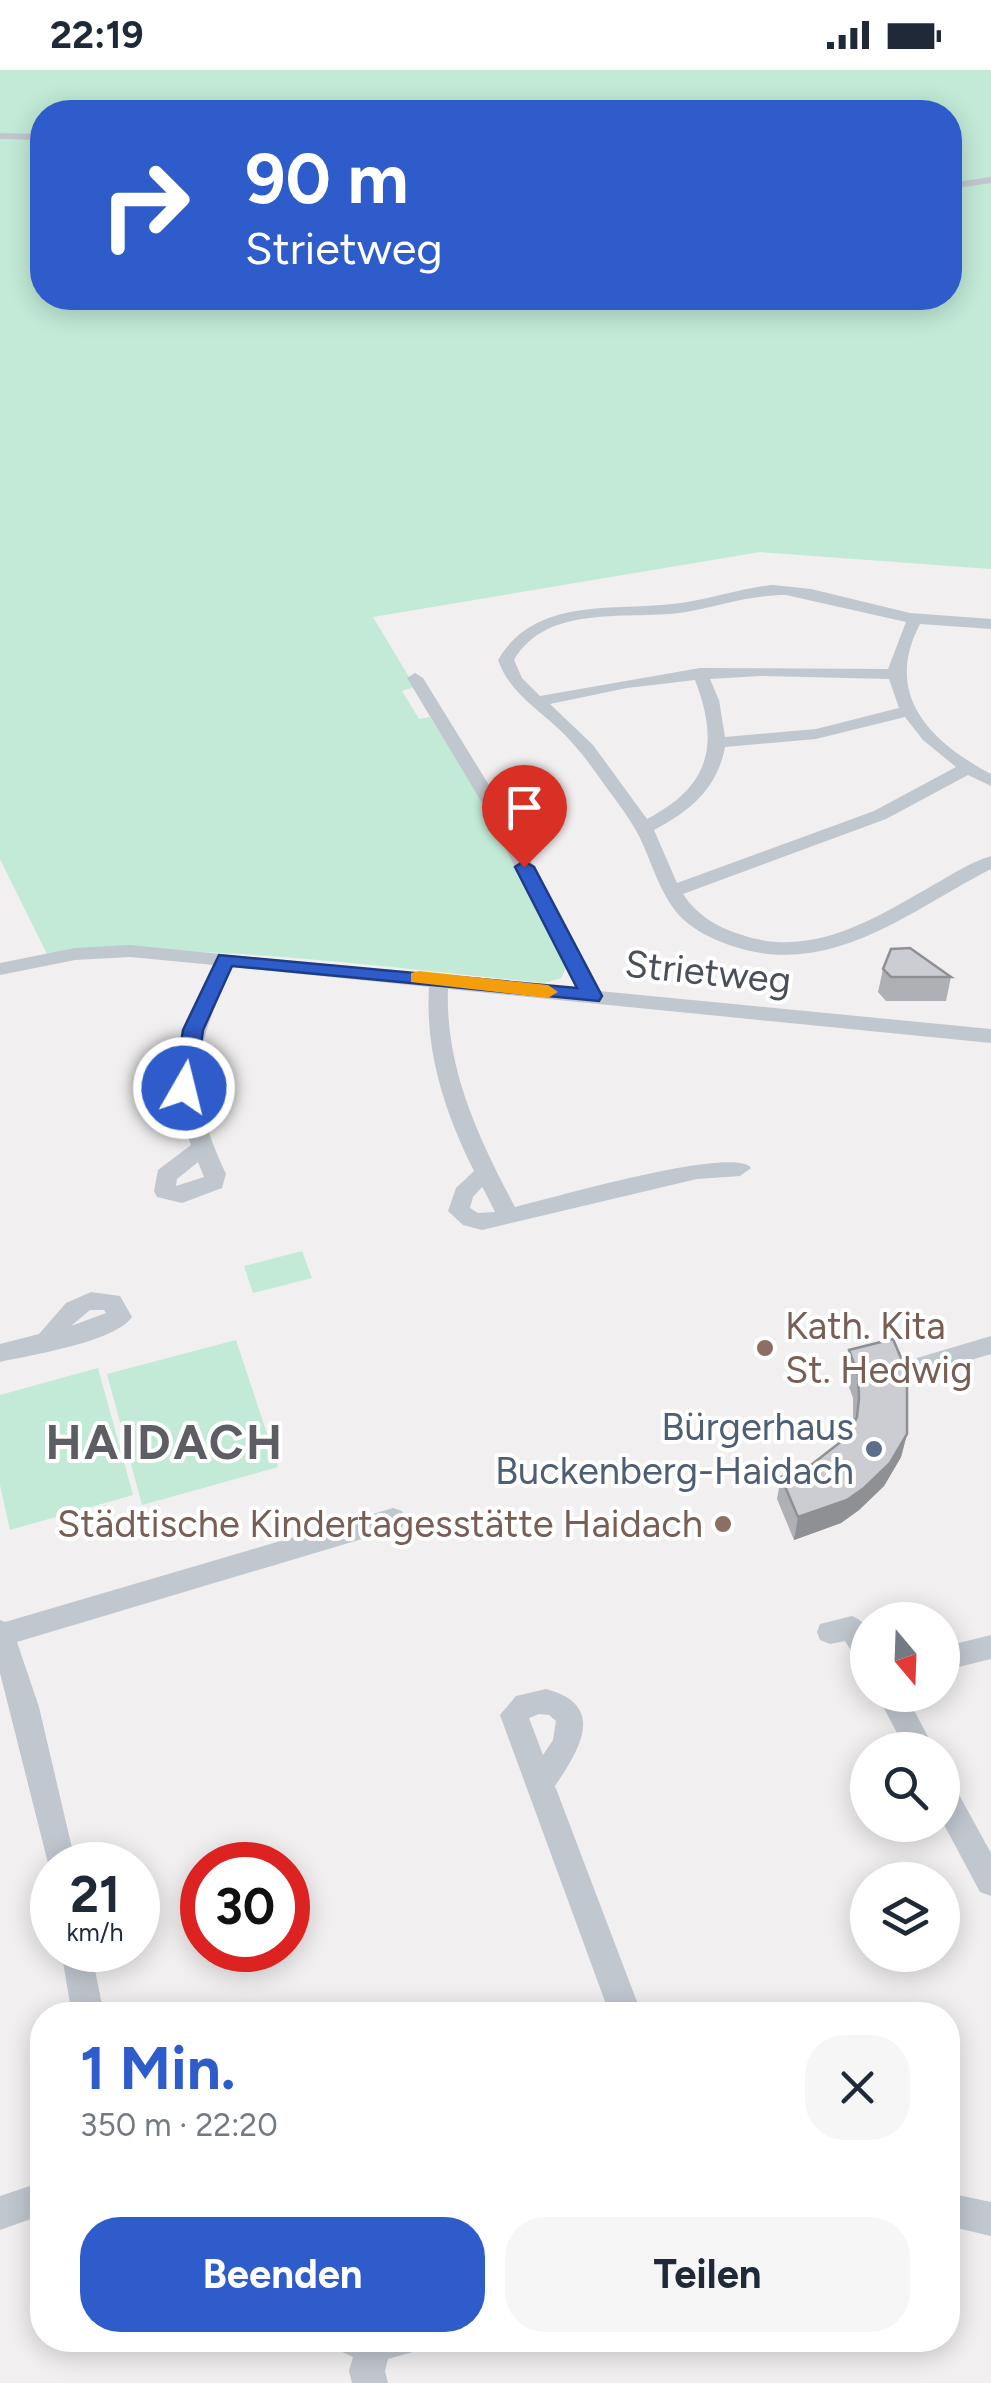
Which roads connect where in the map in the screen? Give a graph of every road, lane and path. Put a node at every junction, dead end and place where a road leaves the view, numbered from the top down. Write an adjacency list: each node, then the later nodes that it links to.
1 (0, 136): 2 (street)
2 (30, 137)
3 (991, 180): 4 (street)
4 (962, 184)
5 (915, 619): 6 (street); 8 (street); 10 (street)
6 (988, 628)
7 (700, 673): 8 (street); 10 (street); 12 (street)
8 (895, 674): 11 (street)
9 (415, 678): 21 (street)
10 (538, 702): 15 (street)
11 (910, 710): 12 (street); 13 (street)
12 (718, 742): 15 (street)
13 (966, 769): 14 (street); 17 (street)
14 (991, 781)
15 (644, 828): 17 (street)
16 (991, 862): 17 (street)
17 (673, 890)
18 (226, 960): 19 (street, Strietweg); 20 (street, Strietweg); 23 (street)
19 (0, 968)
20 (440, 980): 21 (street, Strietweg); 25 (street)
21 (592, 996): 22 (street, Strietweg)
22 (991, 1036)
23 (201, 1148)
24 (740, 1168): 26 (street)
25 (486, 1174): 26 (street); 26 (street)
26 (509, 1218)
27 (48, 1340): 29 (street)
28 (991, 1345): 30 (street)
29 (0, 1353)
30 (924, 1366)
31 (394, 1518): 34 (street)
32 (850, 1628): 33 (street)
33 (830, 1632)
34 (1, 1634): 39 (street)
35 (991, 1646): 36 (street)
36 (960, 1654)
37 (540, 1784): 43 (street)
38 (960, 1824): 40 (street)
39 (56, 1842)
40 (991, 1882)
41 (80, 1972): 42 (street)
42 (86, 2002)
43 (621, 2002)
44 (30, 2203): 45 (street)
45 (0, 2213)
46 (960, 2213): 47 (street)
47 (991, 2219)
48 (373, 2352): 49 (street)
49 (370, 2383)

